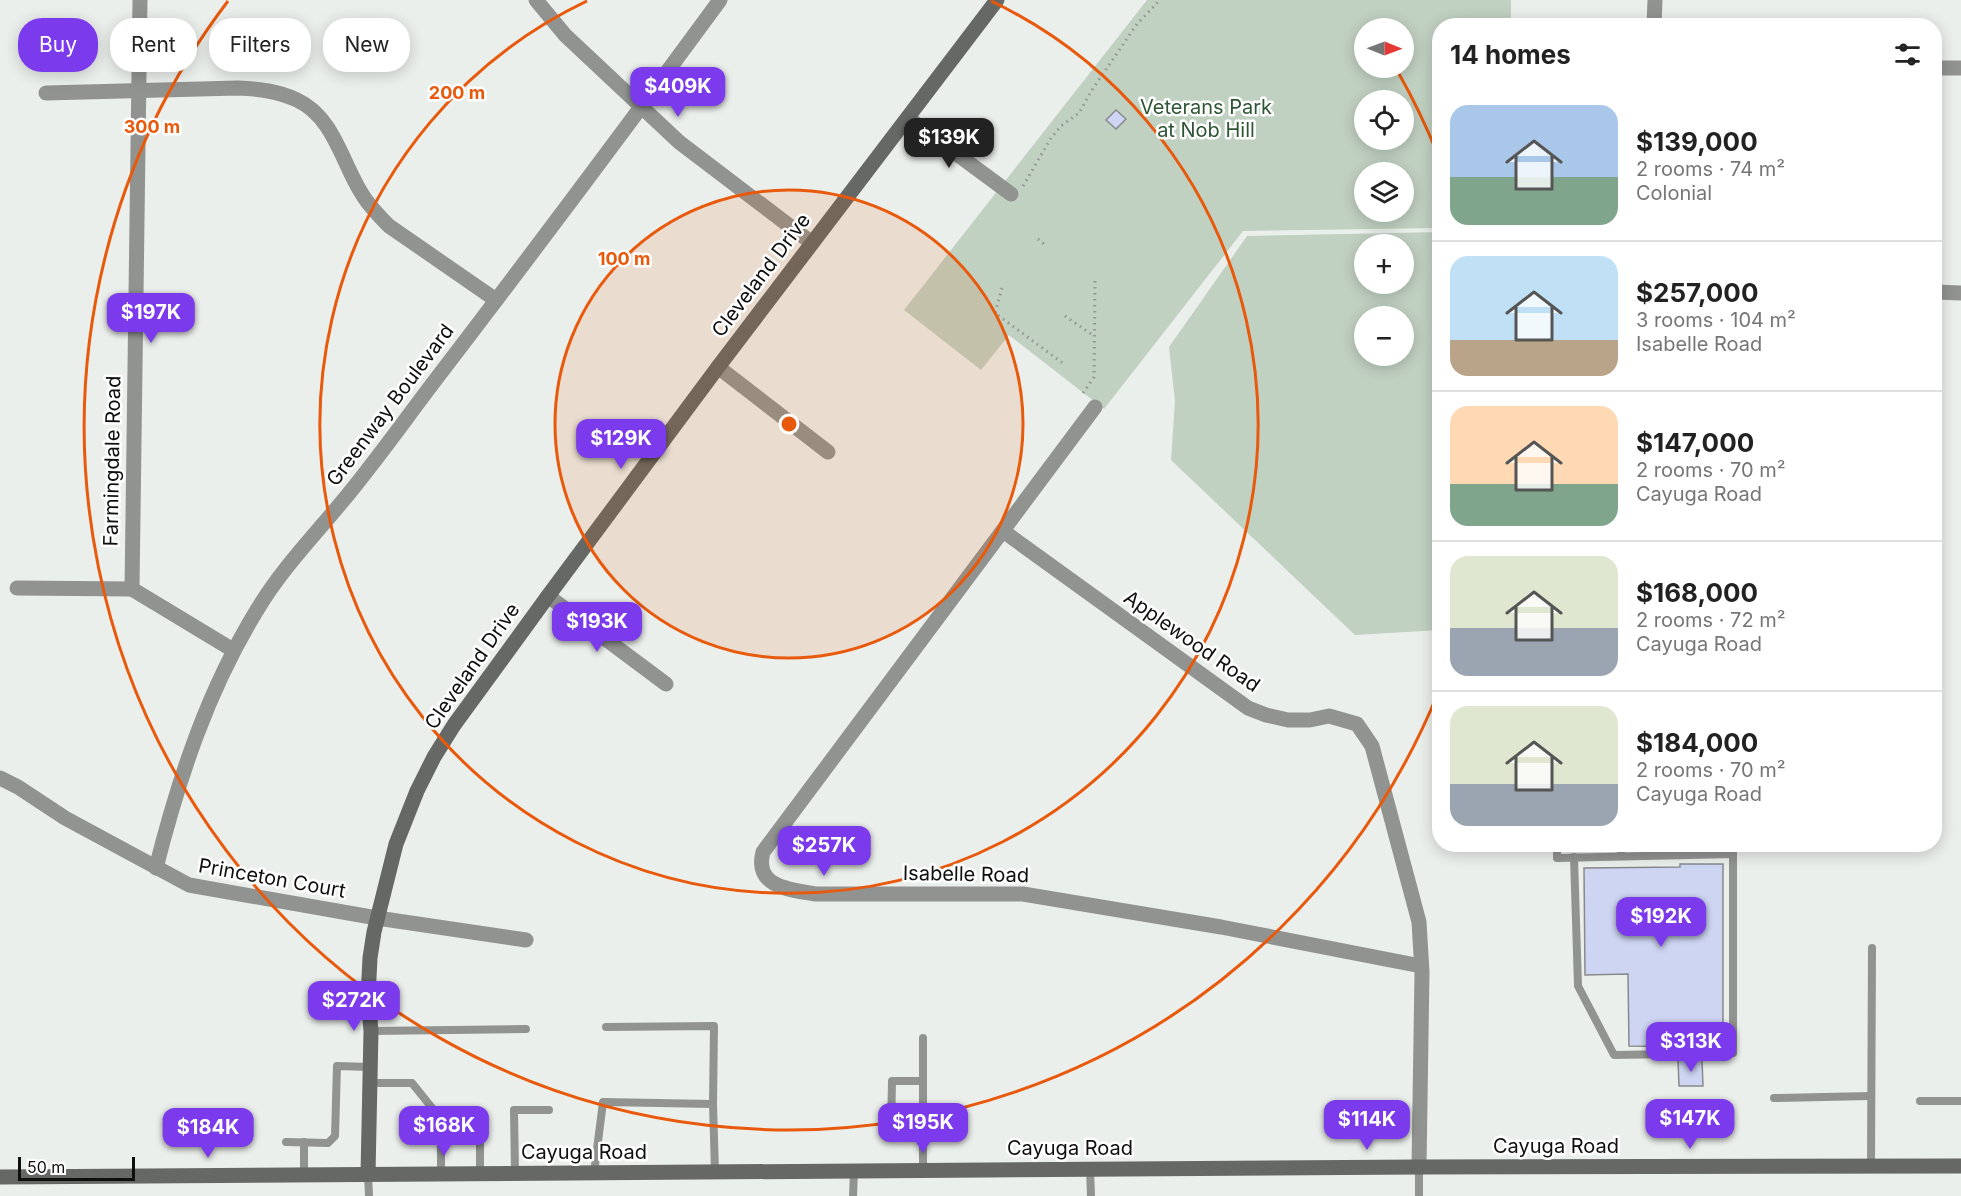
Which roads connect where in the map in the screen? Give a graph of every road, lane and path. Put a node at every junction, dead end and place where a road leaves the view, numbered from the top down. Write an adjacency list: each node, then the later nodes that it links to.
1 (140, 0): 10 (street, Farmingdale Road)
2 (536, 0): 12 (street)
3 (720, 0): 12 (street, Greenway Boulevard)
4 (997, 0): 13 (main road, Cleveland Drive)
5 (1160, 0): 14 (path)
6 (1655, 0): 7 (street)
7 (1654, 18)
8 (1942, 68): 9 (street)
9 (1961, 68)
10 (139, 90): 11 (street); 22 (street); 32 (street, Farmingdale Road)
11 (46, 93)
12 (642, 106): 16 (street); 22 (street, Greenway Boulevard)
13 (908, 118): 14 (street); 16 (main road, Cleveland Drive)
14 (1016, 191)
15 (1038, 239): 17 (path)
16 (812, 243): 26 (main road, Cleveland Drive)
17 (1046, 246)
18 (1095, 281): 24 (path)
19 (1002, 288): 25 (path)
20 (1942, 292): 21 (street)
21 (1961, 293)
22 (496, 300): 34 (street, Greenway Boulevard)
23 (1065, 316): 24 (path)
24 (1094, 336): 27 (path)
25 (1064, 364)
26 (718, 367): 29 (street); 33 (main road, Cleveland Drive)
27 (1083, 393)
28 (1095, 407): 30 (street, Isabelle Road)
29 (828, 452)
30 (1003, 531): 47 (street, Applewood Road); 47 (street, Isabelle Road)
31 (17, 588): 32 (street)
32 (132, 589): 34 (street)
33 (548, 596): 35 (street); 44 (main road, Cleveland Drive)
34 (233, 650): 43 (street, Greenway Boulevard)
35 (666, 684)
36 (0, 778): 43 (street, Princeton Court)
37 (1557, 852): 42 (lane)
38 (1621, 852): 41 (lane)
39 (1685, 852): 41 (lane)
40 (1733, 852): 42 (lane)
41 (1621, 856): 42 (lane)
42 (1575, 857)
43 (156, 868): 44 (street, Princeton Court)
44 (376, 918): 45 (street, Princeton Court); 50 (main road, Cleveland Drive)
45 (526, 940)
46 (1872, 948): 55 (lane)
47 (1421, 966): 67 (street, Applewood Road)
48 (606, 1027): 59 (lane)
49 (526, 1029): 50 (lane)
50 (371, 1031): 52 (main road, Cleveland Drive)
51 (923, 1038): 53 (lane)
52 (370, 1067): 54 (main road, Cleveland Drive); 64 (lane)
53 (923, 1081): 62 (lane); 62 (lane)
54 (369, 1083): 61 (lane); 77 (main road, Cleveland Drive)
55 (1871, 1096): 56 (lane); 65 (lane)
56 (1774, 1098)
57 (1920, 1101): 58 (lane)
58 (1961, 1101)
59 (713, 1104): 71 (lane); 75 (lane)
60 (549, 1110): 74 (lane)
61 (441, 1119): 72 (lane); 73 (lane)
62 (923, 1129): 69 (lane)
63 (286, 1142): 64 (lane)
64 (304, 1142): 76 (lane)
65 (1871, 1166): 66 (main road, Cayuga Road); 67 (main road, Cayuga Road)
66 (1961, 1166)
67 (1419, 1167): 68 (main road, Cayuga Road); 82 (lane)
68 (1090, 1169): 69 (main road, Cayuga Road); 81 (lane)
69 (923, 1170): 70 (main road, Cayuga Road)
70 (854, 1171): 71 (main road, Cayuga Road); 80 (lane)
71 (715, 1172): 75 (main road, Cayuga Road)
72 (441, 1173): 73 (main road, Cayuga Road); 77 (main road, Cayuga Road)
73 (480, 1173): 74 (main road, Cayuga Road)
74 (514, 1173): 75 (main road, Cayuga Road)
75 (594, 1173)
76 (304, 1174): 77 (main road, Cayuga Road); 78 (main road, Cayuga Road)
77 (368, 1174): 79 (lane)
78 (0, 1177)
79 (369, 1196)
80 (853, 1196)
81 (1091, 1196)
82 (1419, 1196)

